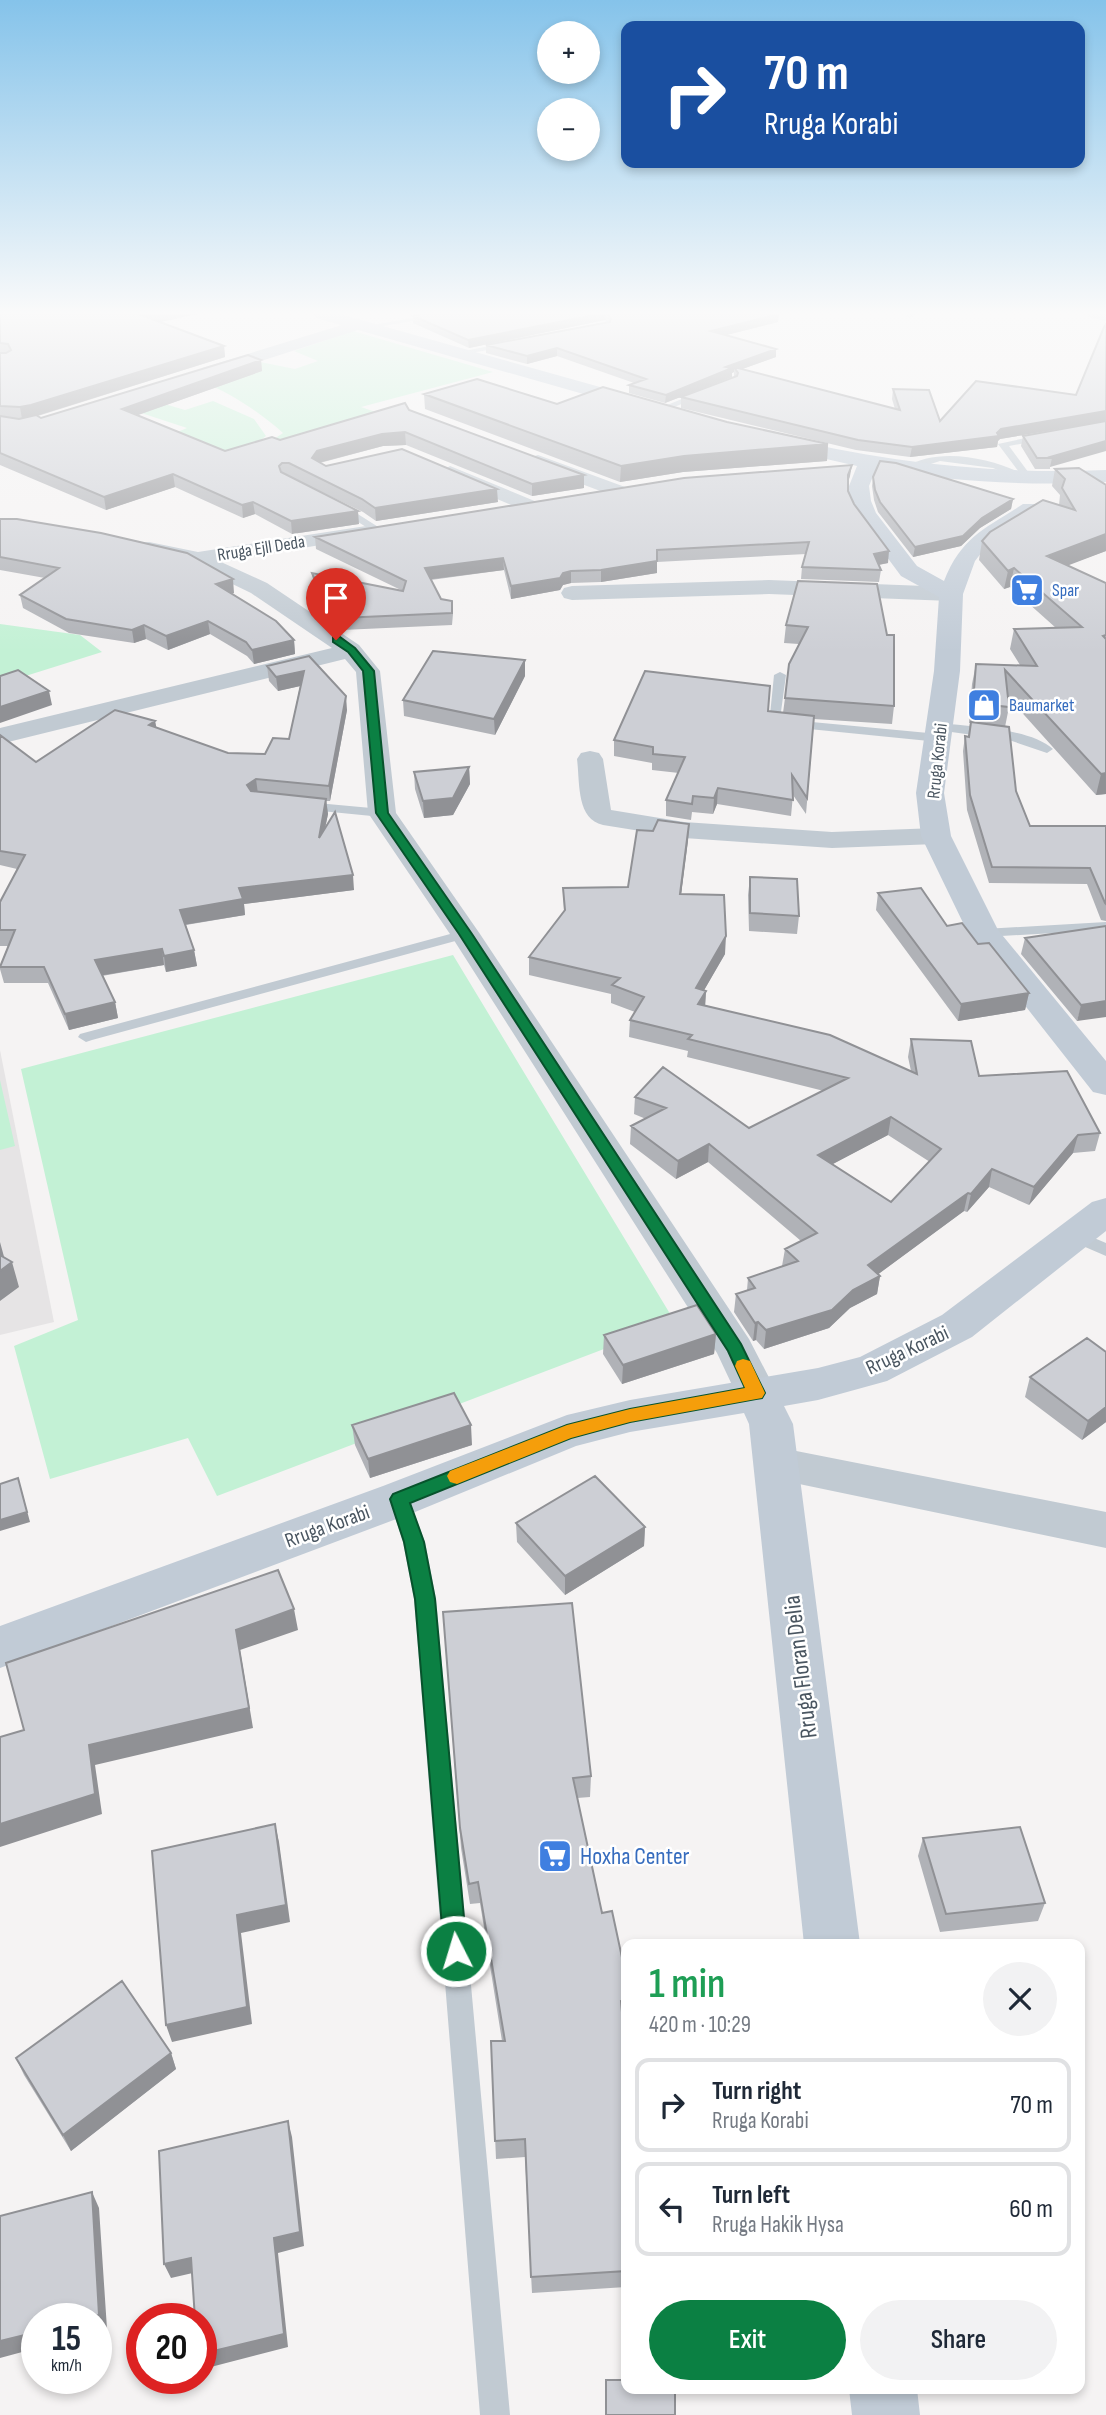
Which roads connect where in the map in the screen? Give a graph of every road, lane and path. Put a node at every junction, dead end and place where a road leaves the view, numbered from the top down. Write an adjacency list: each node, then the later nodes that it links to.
1 (1052, 435): 8 (lane)
2 (753, 436): 5 (street)
3 (518, 453): 11 (street)
4 (430, 464): 16 (street)
5 (867, 464): 6 (street); 8 (street); 23 (street)
6 (813, 471)
7 (1106, 476): 8 (street)
8 (1029, 480): 13 (street)
9 (1106, 486): 13 (street, Rruga Korabi)
10 (645, 488): 11 (street)
11 (618, 491): 12 (street)
12 (581, 498)
13 (1049, 499): 23 (street, Rruga Korabi)
14 (555, 502): 16 (street)
15 (334, 504): 19 (lane)
16 (530, 506): 17 (street)
17 (492, 512)
18 (404, 526): 19 (street, Rruga Ejll Deda)
19 (378, 530): 21 (street, Rruga Ejll Deda)
20 (118, 541): 21 (street)
21 (198, 559): 24 (street)
22 (572, 593): 23 (street)
23 (951, 594): 26 (street, Rruga Korabi)
24 (351, 650): 27 (street); 31 (street)
25 (780, 675): 26 (lane)
26 (940, 733): 28 (lane); 32 (street, Rruga Korabi)
27 (0, 736)
28 (1047, 750)
29 (590, 759): 32 (street)
30 (286, 804): 31 (lane)
31 (382, 813): 35 (street)
32 (936, 836): 34 (street, Rruga Korabi)
33 (1106, 926): 34 (lane)
34 (984, 933): 37 (street, Rruga Korabi)
35 (465, 934): 36 (lane); 39 (street)
36 (86, 1037)
37 (1106, 1084)
38 (1096, 1233): 39 (street, Rruga Korabi)
39 (756, 1393): 40 (street, Rruga Floran Delia); 41 (street, Rruga Korabi)
40 (776, 1464): 42 (street); 44 (street, Rruga Floran Delia)
41 (399, 1499): 43 (street, Rruga Korabi); 46 (lane)
42 (1106, 1530)
43 (0, 1647)
44 (831, 1939)
45 (884, 2394): 47 (street)
46 (495, 2415)
47 (886, 2415)

